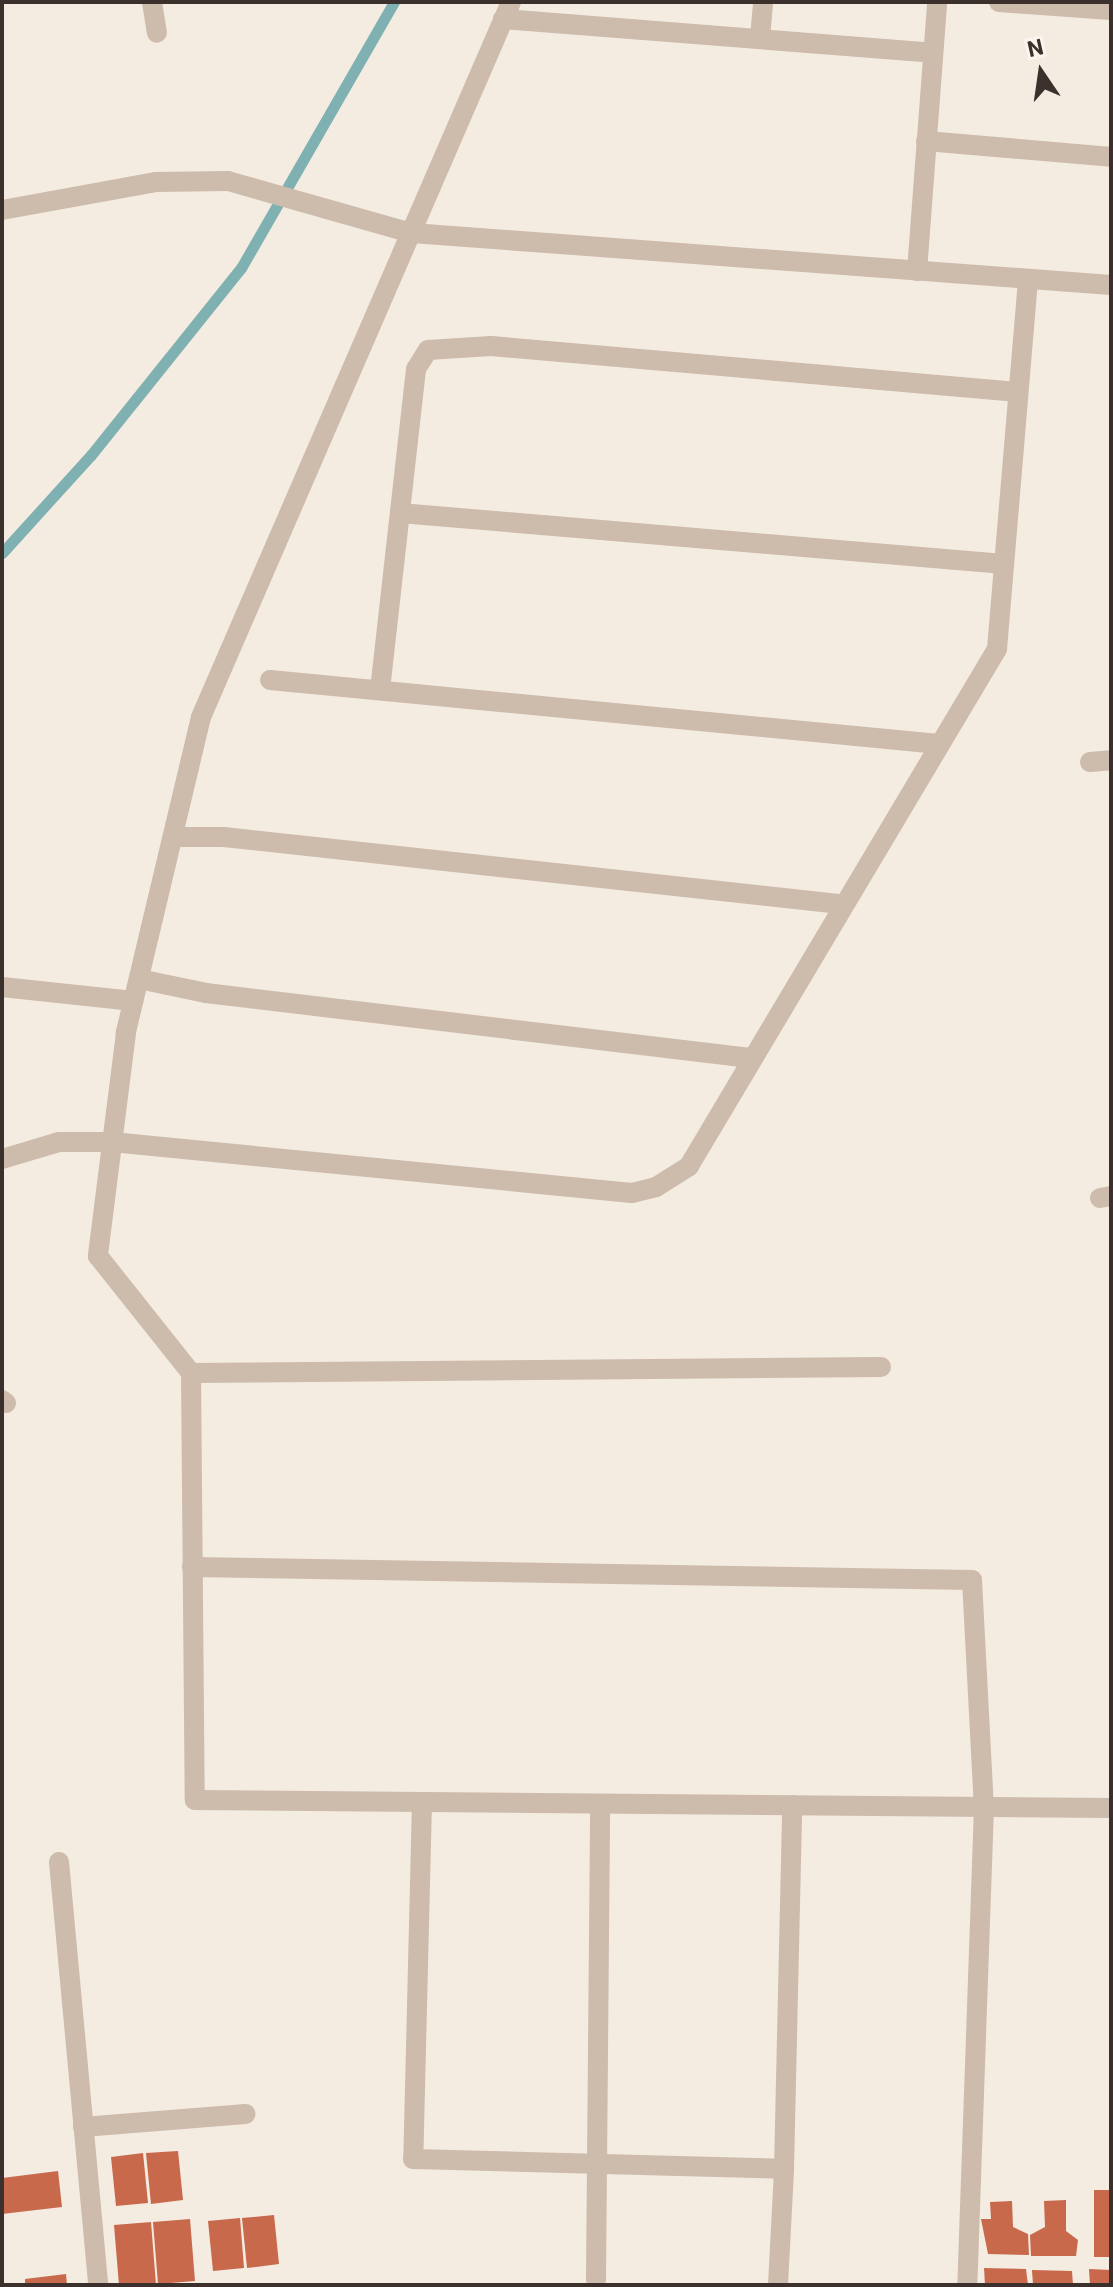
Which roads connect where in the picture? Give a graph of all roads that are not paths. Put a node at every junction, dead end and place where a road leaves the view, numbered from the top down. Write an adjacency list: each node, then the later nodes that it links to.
1 (152, 2): 8 (street)
2 (763, 2): 9 (street)
3 (937, 2): 10 (street)
4 (999, 2): 6 (street)
5 (1111, 2): 6 (street)
6 (1111, 10)
7 (507, 11): 9 (street); 14 (street)
8 (157, 33)
9 (760, 38): 10 (street)
10 (933, 53): 11 (street)
11 (926, 141): 12 (street); 15 (street)
12 (1111, 157)
13 (2, 210): 14 (street)
14 (412, 233): 15 (street); 26 (street)
15 (917, 271): 16 (street)
16 (1028, 279): 17 (street); 18 (street)
17 (1111, 285)
18 (1018, 392): 19 (street); 20 (street)
19 (400, 513): 20 (street); 22 (street)
20 (1004, 564): 23 (street)
21 (270, 680): 22 (street)
22 (380, 690): 23 (street)
23 (939, 744): 27 (street)
24 (1111, 760): 25 (street)
25 (1090, 762)
26 (173, 837): 27 (street); 28 (street)
27 (840, 904): 31 (street)
28 (139, 979): 30 (street); 31 (street)
29 (2, 987): 30 (street)
30 (133, 1001): 32 (street)
31 (750, 1058): 32 (street)
32 (112, 1142): 33 (street); 35 (street)
33 (2, 1159)
34 (881, 1367): 35 (street)
35 (191, 1373): 36 (street)
36 (192, 1567): 37 (street); 40 (street)
37 (422, 1802): 38 (street); 45 (street)
38 (600, 1804): 39 (street); 45 (street)
39 (792, 1805): 40 (street); 46 (street)
40 (984, 1807): 41 (street); 50 (street)
41 (1111, 1808)
42 (59, 1862): 44 (street)
43 (245, 2114): 44 (street)
44 (83, 2127): 48 (street)
45 (597, 2164): 46 (street); 47 (street)
46 (784, 2169): 49 (street)
47 (596, 2280)
48 (98, 2285)
49 (778, 2285)
50 (967, 2285)

